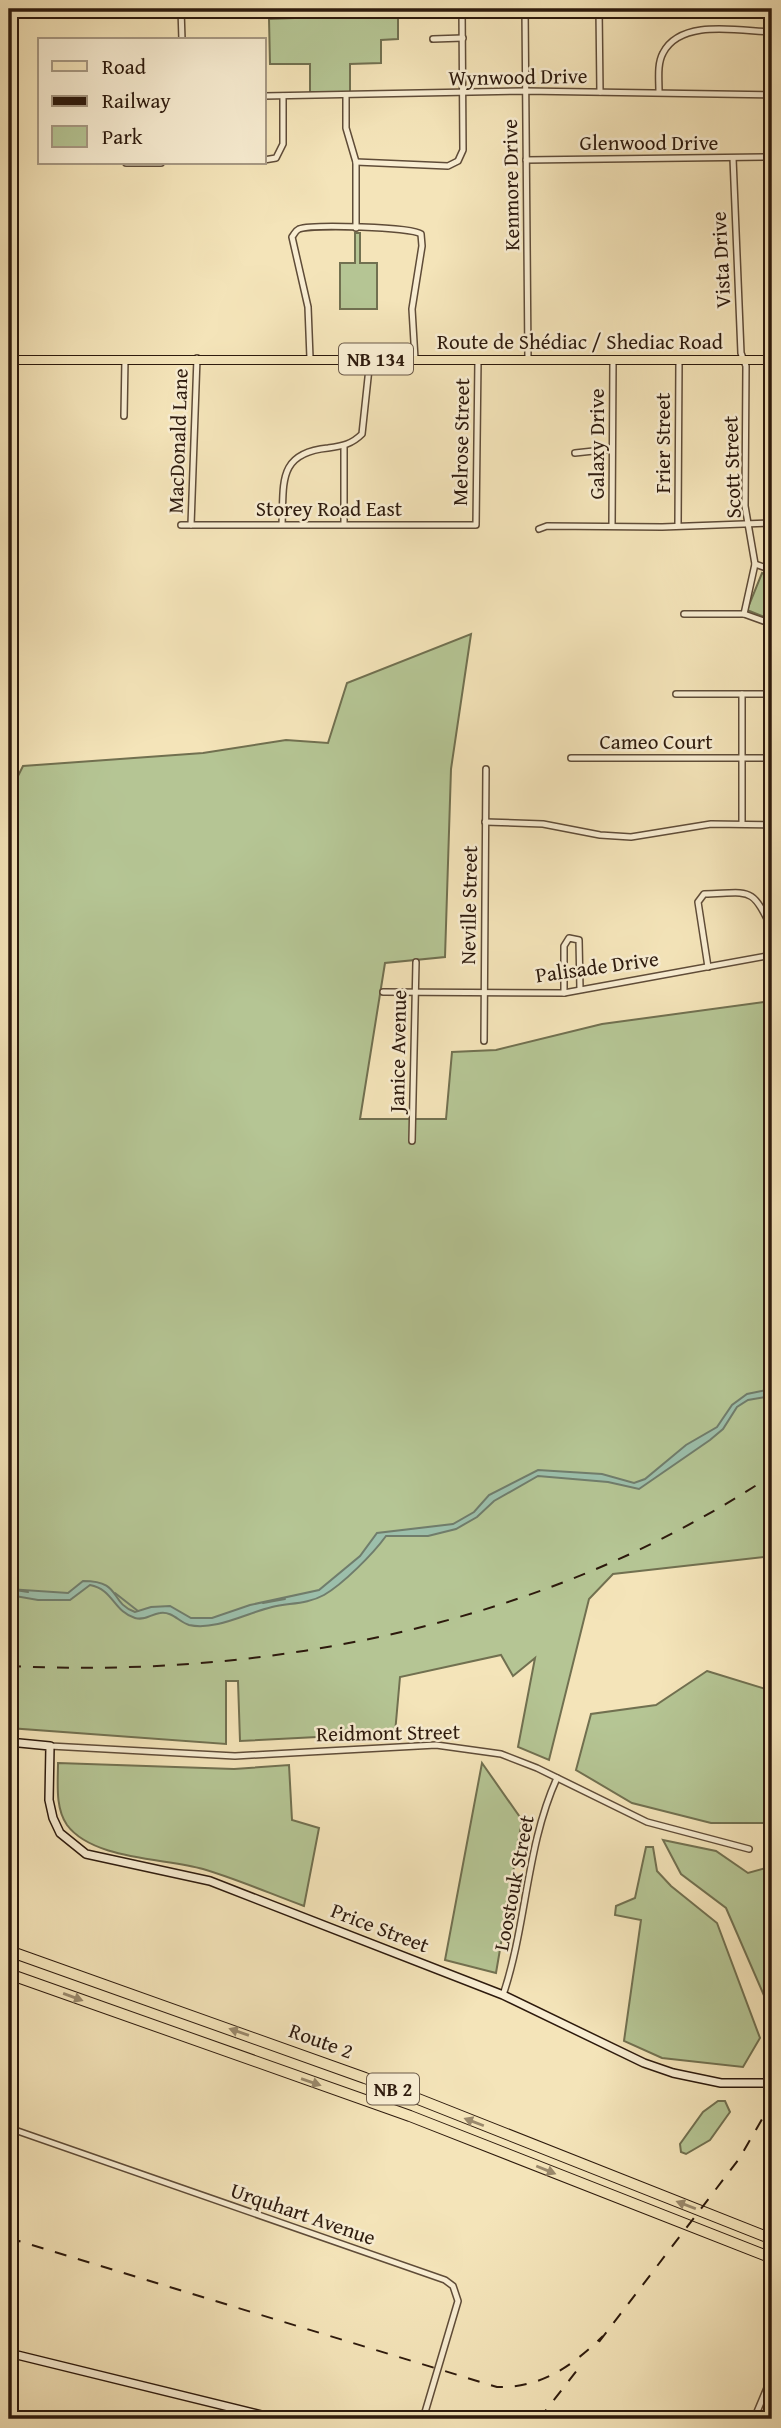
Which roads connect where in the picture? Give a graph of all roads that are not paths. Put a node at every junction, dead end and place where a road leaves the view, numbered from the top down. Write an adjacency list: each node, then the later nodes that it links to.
1 (181, 9): 6 (street)
2 (463, 9): 7 (street)
3 (525, 9): 9 (street, Kenmore Drive)
4 (599, 9): 10 (street)
5 (772, 32): 11 (street)
6 (182, 38)
7 (463, 38): 8 (street); 12 (street)
8 (433, 39)
9 (526, 91): 10 (street, Wynwood Drive); 12 (street, Wynwood Drive); 20 (street, Kenmore Drive)
10 (600, 92): 11 (street, Wynwood Drive)
11 (659, 92): 14 (street, Wynwood Drive)
12 (462, 93): 13 (street, Wynwood Drive); 21 (street)
13 (346, 95): 16 (street, Wynwood Drive); 21 (street)
14 (772, 95)
15 (266, 96): 16 (street, Wynwood Drive)
16 (283, 96): 19 (street)
17 (772, 157): 18 (street, Glenwood Drive)
18 (733, 158): 20 (street, Glenwood Drive); 34 (street, Vista Drive)
19 (266, 160)
20 (526, 160): 30 (street, Kenmore Drive)
21 (356, 162): 22 (street)
22 (356, 228): 24 (street); 27 (street)
23 (197, 358): 24 (main road, Route de Shédiac / Shediac Road / NB 134); 25 (main road, Route de Shédiac / Shediac Road / NB 134); 45 (street, MacDonald Lane)
24 (310, 358): 26 (main road, Route de Shédiac / Shediac Road / NB 134)
25 (125, 359): 28 (main road, Route de Shédiac / Shediac Road / NB 134); 35 (street)
26 (370, 359): 27 (main road, Route de Shédiac / Shediac Road / NB 134); 36 (street)
27 (415, 359): 29 (main road, Route de Shédiac / Shediac Road / NB 134)
28 (9, 360)
29 (478, 360): 30 (main road, Route de Shédiac / Shediac Road / NB 134); 46 (street, Melrose Street)
30 (528, 360): 32 (main road, Route de Shédiac / Shediac Road / NB 134)
31 (772, 360): 34 (main road, Route de Shédiac / Shediac Road / NB 134)
32 (613, 361): 33 (main road, Route de Shédiac / Shediac Road / NB 134); 37 (street, Galaxy Drive)
33 (679, 361): 34 (main road, Route de Shédiac / Shediac Road / NB 134); 43 (street, Frier Street)
34 (743, 361): 40 (street, Scott Street)
35 (124, 416)
36 (344, 446): 39 (street); 42 (street)
37 (612, 449): 38 (street); 47 (street, Galaxy Drive)
38 (575, 453)
39 (344, 523): 42 (street, Storey Road East); 46 (street, Storey Road East)
40 (749, 523): 41 (street); 43 (street); 49 (street, Scott Street)
41 (772, 523)
42 (282, 524): 45 (street, Storey Road East)
43 (678, 524): 47 (street)
44 (181, 525): 45 (street, Storey Road East)
45 (191, 525)
46 (476, 525)
47 (612, 526): 48 (street)
48 (539, 529)
49 (755, 564): 50 (street); 52 (street, Scott Street)
50 (772, 570)
51 (684, 614): 52 (street)
52 (744, 614): 53 (street)
53 (772, 624)
54 (676, 694): 55 (street)
55 (742, 694): 56 (street); 57 (street)
56 (772, 694)
57 (742, 757): 58 (street, Cameo Court); 59 (street, Cameo Court); 62 (street)
58 (571, 758)
59 (772, 758)
60 (486, 769): 61 (street, Neville Street)
61 (485, 822): 62 (street); 72 (street, Neville Street)
62 (742, 823): 63 (street)
63 (772, 825)
64 (772, 929): 67 (street)
65 (772, 955): 67 (street, Palisade Drive)
66 (416, 962): 70 (street, Janice Avenue)
67 (708, 967): 68 (street, Palisade Drive)
68 (580, 989): 71 (street, Palisade Drive); 71 (street)
69 (383, 992): 70 (street, Palisade Drive)
70 (415, 993): 72 (street, Palisade Drive); 74 (street, Janice Avenue)
71 (564, 993): 72 (street, Palisade Drive)
72 (483, 994): 73 (street, Neville Street)
73 (484, 1041)
74 (412, 1141)
75 (9, 1742): 76 (street, Reidmont Street)
76 (50, 1746): 77 (street, Reidmont Street); 83 (street, Price Street)
77 (557, 1778): 78 (street, Reidmont Street); 83 (street, Loostouk Street)
78 (750, 1849)
79 (9, 1945): 81 (highway)
80 (9, 1951): 81 (highway, Route 2 / NB 2)
81 (64, 1970): 86 (highway, Route 2 / NB 2, one-way to 81)
82 (9, 1975): 89 (highway, Route 2 / NB 2, one-way to 89)
83 (503, 1995): 84 (street, Price Street)
84 (772, 2083)
85 (9, 2128): 93 (street, Urquhart Avenue)
86 (713, 2216): 87 (highway); 88 (highway, Route 2 / NB 2)
87 (772, 2232)
88 (772, 2239)
89 (772, 2258)
90 (9, 2353): 92 (street)
91 (772, 2376): 94 (street)
92 (278, 2419)
93 (422, 2419)
94 (754, 2419)

